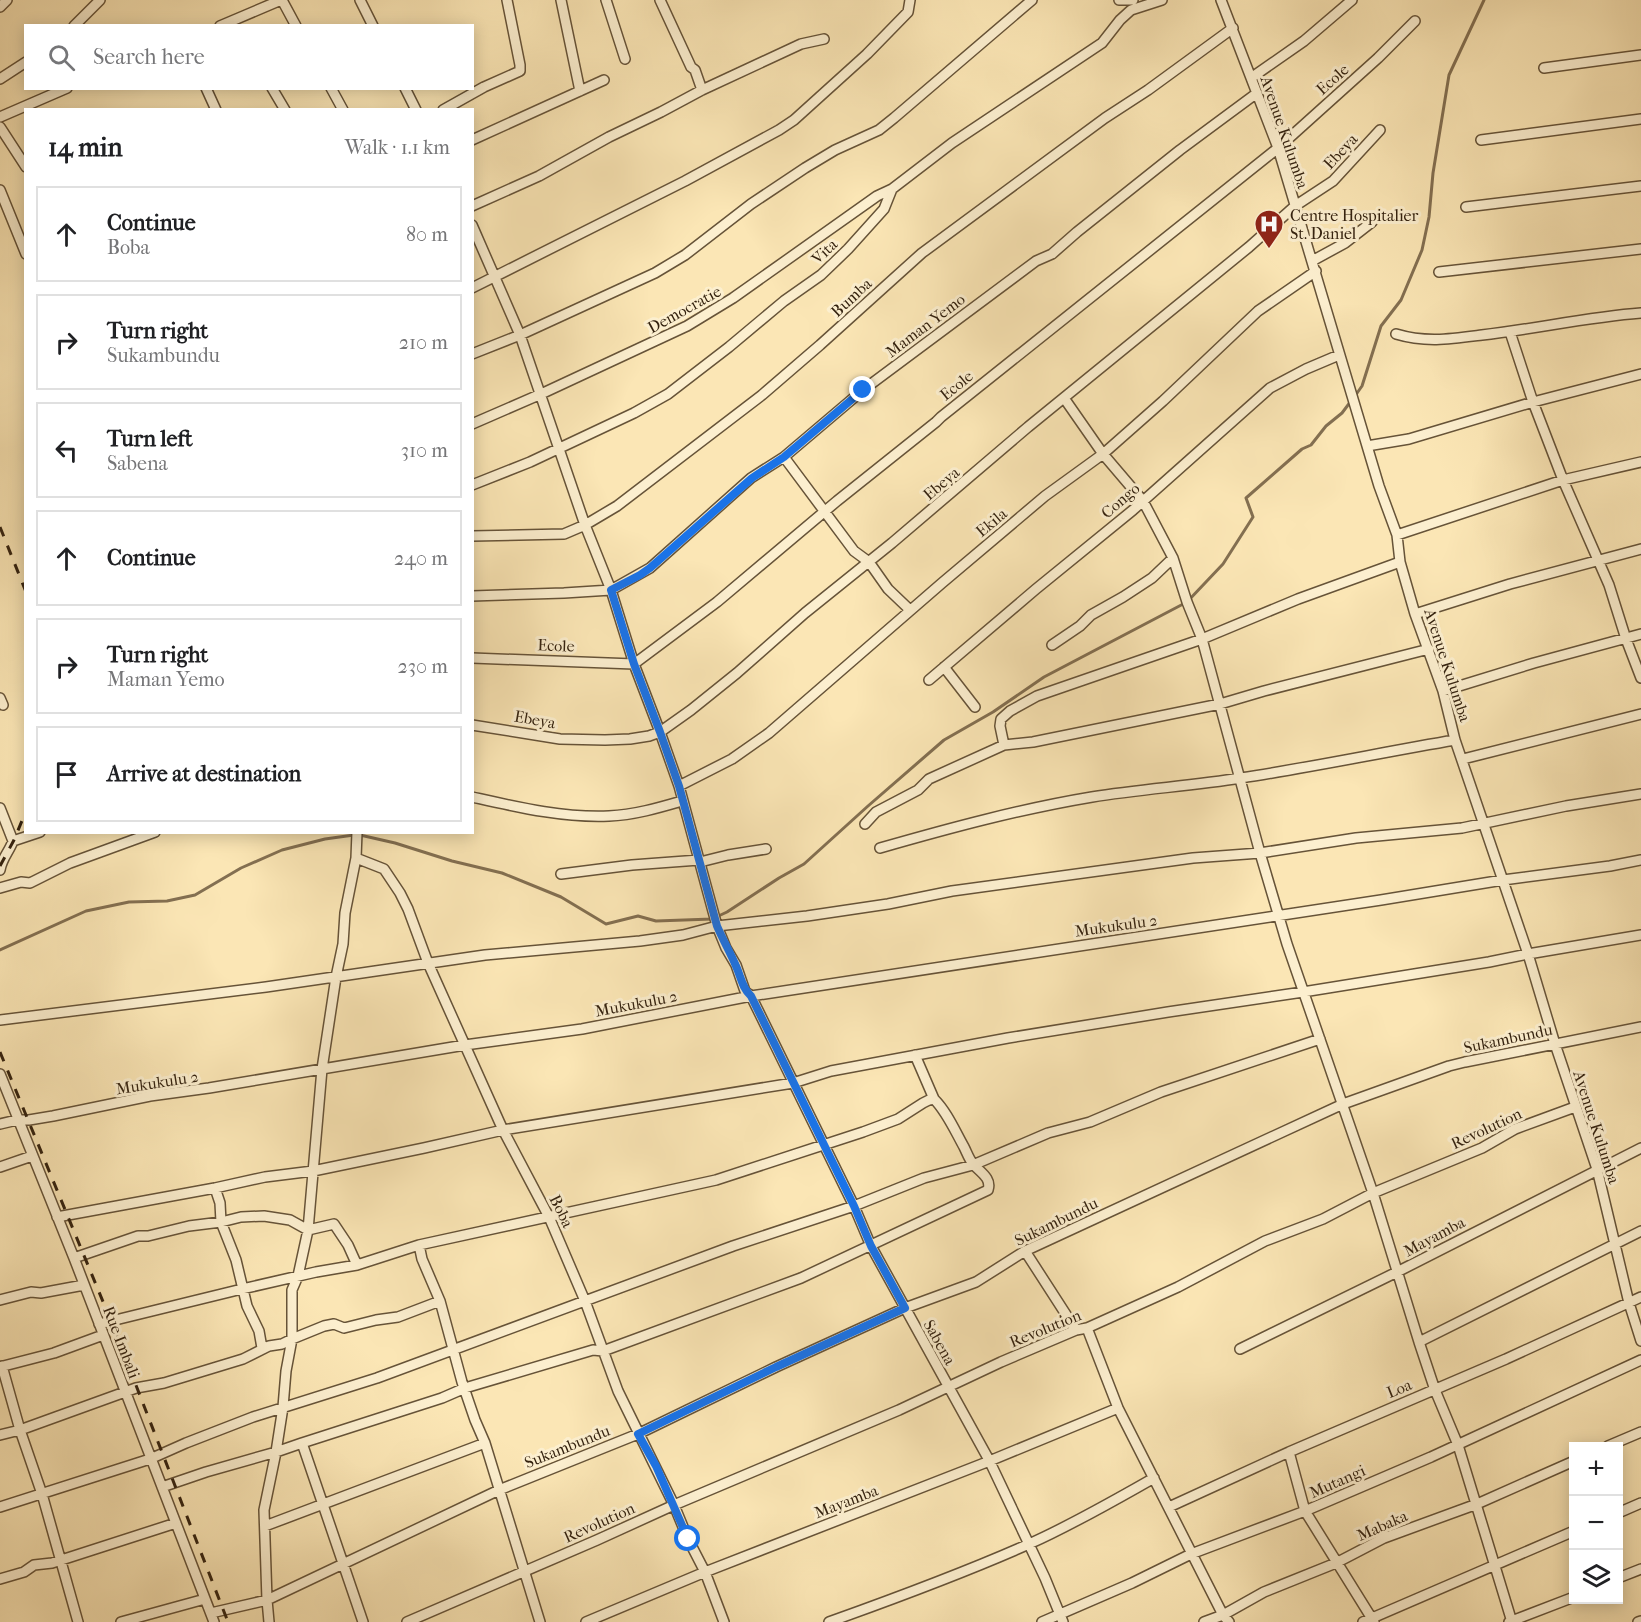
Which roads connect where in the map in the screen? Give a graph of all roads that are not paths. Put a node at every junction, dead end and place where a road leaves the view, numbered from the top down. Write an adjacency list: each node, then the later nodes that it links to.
1 (7, 0): 16 (street)
2 (100, 0): 19 (street)
3 (281, 0): 18 (street); 20 (street)
4 (360, 0): 21 (street)
5 (507, 0): 43 (street)
6 (561, 0): 37 (street)
7 (606, 0): 25 (street)
8 (660, 0): 36 (street)
9 (910, 0): 65 (street)
10 (1032, 0): 70 (street)
11 (1119, 0): 12 (street)
12 (1133, 0)
13 (1162, 0): 53 (street, Vita)
14 (1221, 0): 22 (street, Avenue Kulumba)
15 (1352, 0): 28 (street)
16 (0, 7)
17 (1415, 21): 50 (street, Ecole)
18 (233, 23)
19 (76, 24)
20 (295, 24)
21 (372, 24)
22 (1233, 28): 28 (street, Avenue Kulumba); 87 (street, Bumba)
23 (824, 39): 36 (street)
24 (1641, 55): 27 (street)
25 (625, 59)
26 (24, 63): 29 (street)
27 (1544, 68)
28 (1251, 78): 38 (street, Avenue Kulumba)
29 (0, 79)
30 (604, 80): 37 (street)
31 (62, 90): 44 (street)
32 (207, 90): 39 (street)
33 (273, 90): 40 (street)
34 (332, 90): 41 (street)
35 (406, 90): 42 (street)
36 (702, 90): 55 (street)
37 (580, 91): 48 (street)
38 (1257, 93): 50 (street, Avenue Kulumba); 81 (street, Maman Yemo)
39 (215, 108)
40 (284, 108)
41 (342, 108)
42 (415, 108)
43 (447, 108)
44 (0, 117)
45 (1641, 119): 49 (street)
46 (0, 127): 51 (street)
47 (1380, 130): 56 (street, Ebeya)
48 (474, 139)
49 (1481, 140)
50 (1278, 148): 56 (street, Avenue Kulumba); 86 (street, Ecole)
51 (24, 164)
52 (1641, 186): 57 (street)
53 (892, 189): 74 (street, Democratie); 79 (street, Vita)
54 (0, 190): 60 (street)
55 (474, 205)
56 (1294, 206): 62 (street, Avenue Kulumba); 75 (street, Ebeya)
57 (1466, 207)
58 (1372, 222): 62 (street)
59 (474, 229): 65 (street, Sabena)
60 (24, 249)
61 (1641, 249): 64 (street)
62 (1312, 261): 63 (street, Avenue Kulumba)
63 (1316, 272): 72 (street, Avenue Kulumba); 80 (street, Ekila)
64 (1439, 272)
65 (496, 277): 66 (street); 70 (street, Sabena)
66 (474, 287)
67 (1641, 313): 68 (street)
68 (1510, 332): 69 (street); 76 (street)
69 (1396, 334)
70 (520, 335): 71 (street); 74 (street, Sabena)
71 (474, 353)
72 (1339, 355): 78 (street, Avenue Kulumba); 85 (street, Congo)
73 (1641, 374): 76 (street)
74 (542, 394): 77 (street, Democratie); 79 (street, Sabena)
75 (1064, 398): 80 (street); 93 (street, Ebeya)
76 (1533, 402): 78 (street); 83 (street)
77 (474, 423)
78 (1367, 446): 88 (street, Avenue Kulumba)
79 (559, 448): 84 (street, Vita); 87 (street, Sabena)
80 (1102, 454): 85 (street); 97 (street, Ekila)
81 (784, 457): 86 (street); 95 (street, Maman Yemo)
82 (1641, 462): 83 (street)
83 (1563, 480): 88 (street); 92 (street)
84 (474, 484)
85 (1143, 501): 91 (street); 106 (street, Congo)
86 (825, 511): 93 (street); 105 (street, Ecole)
87 (585, 525): 89 (street, Bumba); 95 (street, Sabena)
88 (1397, 535): 94 (street, Avenue Kulumba)
89 (474, 536)
90 (1641, 549): 92 (street)
91 (1173, 558): 100 (street); 102 (street)
92 (1598, 559): 98 (street); 101 (street)
93 (869, 562): 97 (street); 114 (street, Ebeya)
94 (1400, 562): 98 (street, Avenue Kulumba); 100 (street)
95 (611, 590): 96 (street, Maman Yemo); 105 (street, Sabena)
96 (474, 596)
97 (910, 610): 119 (street, Ekila)
98 (1415, 614): 103 (street, Avenue Kulumba)
99 (1641, 634): 101 (street)
100 (1202, 639): 110 (street); 116 (street)
101 (1626, 639): 107 (street); 109 (street)
102 (1052, 645)
103 (1429, 649): 109 (street, Avenue Kulumba); 110 (street)
104 (474, 658): 105 (street, Ecole)
105 (634, 664): 114 (street, Sabena)
106 (944, 667): 108 (street, Congo); 111 (street)
107 (1641, 678)
108 (929, 680)
109 (1443, 691): 115 (street, Avenue Kulumba)
110 (1220, 704): 116 (street); 118 (street)
111 (975, 706)
112 (1641, 714): 117 (street)
113 (474, 724): 114 (street, Ebeya)
114 (660, 732): 119 (street, Sabena)
115 (1455, 740): 117 (street, Avenue Kulumba); 118 (street)
116 (1004, 745): 124 (street)
117 (1463, 759): 125 (street, Avenue Kulumba)
118 (1240, 779): 131 (street); 133 (street)
119 (679, 786): 122 (street, Sabena)
120 (1641, 794): 125 (street)
121 (474, 797): 122 (street)
122 (682, 801): 136 (street, Sabena)
123 (0, 808): 126 (street)
124 (865, 824)
125 (1483, 824): 133 (street); 139 (street, Avenue Kulumba)
126 (3, 825): 130 (street)
127 (34, 834): 130 (street)
128 (150, 834): 140 (street)
129 (357, 834): 134 (street)
130 (13, 841): 137 (street)
131 (880, 848)
132 (766, 849): 136 (street)
133 (1260, 853): 141 (street); 142 (street)
134 (356, 858): 145 (street, Boba); 146 (street)
135 (1641, 860): 139 (street, Mukukulu 2)
136 (700, 861): 138 (street); 142 (street, Sabena)
137 (0, 870)
138 (561, 873)
139 (1503, 880): 141 (street, Mukukulu 2); 144 (street, Avenue Kulumba)
140 (0, 888)
141 (1279, 915): 147 (street); 148 (street, Mukukulu 2)
142 (717, 926): 145 (street); 148 (street, Sabena)
143 (1641, 935): 144 (street)
144 (1528, 954): 147 (street); 152 (street, Avenue Kulumba)
145 (428, 963): 146 (street); 153 (street, Boba)
146 (336, 977): 149 (street); 155 (street)
147 (1303, 992): 151 (street); 154 (street)
148 (751, 996): 153 (street, Mukukulu 2); 157 (street, Sabena)
149 (0, 1020)
150 (1641, 1027): 152 (street, Sukambundu)
151 (1320, 1039): 159 (street); 167 (street)
152 (1555, 1044): 159 (street, Sukambundu); 160 (street, Avenue Kulumba)
153 (465, 1045): 155 (street, Mukukulu 2); 163 (street, Boba)
154 (915, 1055): 157 (street); 158 (street)
155 (322, 1069): 161 (street, Mukukulu 2); 170 (street)
156 (0, 1074): 161 (street, Rue Imbali)
157 (793, 1083): 163 (street); 164 (street, Sabena)
158 (934, 1100): 164 (street); 167 (street)
159 (1343, 1104): 172 (street); 182 (street, Sukambundu)
160 (1575, 1107): 169 (street, Avenue Kulumba); 172 (street, Revolution)
161 (18, 1120): 162 (street, Mukukulu 2); 166 (street, Rue Imbali)
162 (0, 1124)
163 (503, 1130): 170 (street); 175 (street, Boba)
164 (823, 1144): 173 (street, Sabena); 175 (street)
165 (1641, 1148): 169 (street, Mayamba)
166 (32, 1156): 168 (street); 174 (street, Rue Imbali)
167 (973, 1165): 173 (street); 181 (street)
168 (0, 1167)
169 (1597, 1169): 179 (street, Avenue Kulumba); 185 (street, Mayamba)
170 (314, 1171): 171 (street); 177 (street)
171 (215, 1188): 174 (street); 176 (street)
172 (1373, 1193): 185 (street); 196 (street, Revolution)
173 (854, 1206): 181 (street, Sabena); 192 (street)
174 (57, 1217): 183 (street, Rue Imbali)
175 (549, 1217): 180 (street); 192 (street, Boba)
176 (221, 1222): 177 (street); 183 (street); 188 (street)
177 (308, 1230): 184 (street); 186 (street)
178 (1641, 1231): 179 (street)
179 (1616, 1244): 193 (street, Avenue Kulumba); 201 (street)
180 (419, 1245): 184 (street); 191 (street)
181 (871, 1246): 194 (street, Sabena); 205 (street)
182 (1025, 1251): 194 (street, Sukambundu); 197 (street)
183 (74, 1258): 187 (street, Rue Imbali)
184 (357, 1265): 186 (street)
185 (1397, 1272): 201 (street); 204 (street, Mayamba)
186 (298, 1276): 188 (street); 199 (street)
187 (84, 1285): 190 (street); 195 (street, Rue Imbali)
188 (242, 1289): 195 (street); 202 (street)
189 (1641, 1297): 193 (street, Loa)
190 (0, 1300)
191 (440, 1301): 199 (street); 203 (street)
192 (585, 1301): 203 (street); 205 (street, Boba)
193 (1629, 1303): 200 (street, Avenue Kulumba); 210 (street, Loa)
194 (905, 1308): 209 (street, Sabena); 216 (street, Sukambundu)
195 (99, 1324): 198 (street, Rue Imbali)
196 (1087, 1328): 197 (street, Revolution); 213 (street)
197 (1076, 1330): 209 (street, Revolution)
198 (103, 1335): 207 (street); 211 (street, Rue Imbali)
199 (292, 1338): 202 (street); 212 (street)
200 (1641, 1341)
201 (1419, 1342): 210 (street)
202 (269, 1346): 211 (street)
203 (454, 1349): 208 (street); 212 (street)
204 (1240, 1349)
205 (603, 1351): 208 (street); 216 (street, Boba)
206 (1641, 1360): 221 (street, Mutangi)
207 (1, 1366): 214 (street)
208 (465, 1388): 219 (street); 220 (street)
209 (948, 1388): 225 (street, Sabena); 234 (street, Revolution)
210 (1435, 1390): 221 (street); 223 (street, Loa)
211 (126, 1392): 214 (street); 224 (street, Rue Imbali)
212 (283, 1407): 222 (street); 224 (street)
213 (1118, 1408): 225 (street, Mayamba); 227 (street)
214 (20, 1430): 217 (street); 230 (street)
215 (1641, 1432): 218 (street)
216 (638, 1434): 229 (street, Sukambundu); 234 (street, Boba)
217 (0, 1435)
218 (1617, 1442)
219 (302, 1443): 222 (street); 233 (street)
220 (485, 1443): 229 (street); 233 (street)
221 (1458, 1445): 232 (street); 237 (street, Mutangi)
222 (276, 1452): 228 (street); 240 (street)
223 (1289, 1452): 235 (street, Loa); 237 (street)
224 (150, 1459): 228 (street, Rue Imbali); 230 (street)
225 (989, 1460): 242 (street, Sabena); 250 (street, Mayamba)
226 (1569, 1463): 232 (street, Mabaka)
227 (1154, 1478): 235 (street); 242 (street)
228 (162, 1487): 239 (street, Rue Imbali)
229 (500, 1490): 245 (street, Sukambundu); 249 (street)
230 (42, 1494): 236 (street); 244 (street)
231 (1641, 1503): 238 (street)
232 (1477, 1504): 246 (street, Mabaka); 247 (street)
233 (323, 1505): 240 (street); 245 (street)
234 (674, 1505): 249 (street, Revolution); 250 (street, Boba)
235 (1169, 1507): 243 (street)
236 (0, 1508)
237 (1305, 1511): 243 (street, Mutangi); 246 (street)
238 (1623, 1511)
239 (176, 1523): 244 (street); 253 (street, Rue Imbali)
240 (265, 1526): 255 (street)
241 (1569, 1533): 247 (street)
242 (1029, 1544): 258 (street, Sabena); 268 (street)
243 (1191, 1554): 257 (street); 258 (street, Mutangi)
244 (61, 1560): 252 (street); 260 (street)
245 (344, 1563): 255 (street, Sukambundu); 263 (street)
246 (1336, 1563): 257 (street, Mabaka); 259 (street)
247 (1496, 1565): 259 (street); 271 (street)
248 (1641, 1569): 251 (street)
249 (524, 1572): 264 (street, Revolution); 265 (street)
250 (705, 1572): 266 (street, Mayamba); 267 (street, Boba)
251 (1623, 1576)
252 (0, 1579)
253 (205, 1599): 256 (street, Rue Imbali); 261 (street)
254 (1569, 1599): 271 (street)
255 (267, 1600): 256 (street, Sukambundu); 262 (street)
256 (213, 1617)
257 (1226, 1618): 270 (street, Mabaka)
258 (1061, 1619): 269 (street, Mutangi)
259 (1369, 1621)
260 (78, 1622)
261 (121, 1622)
262 (269, 1622)
263 (363, 1622)
264 (407, 1622)
265 (540, 1622)
266 (586, 1622)
267 (724, 1622)
268 (829, 1622)
269 (1042, 1622)
270 (1204, 1622)
271 (1511, 1622)

